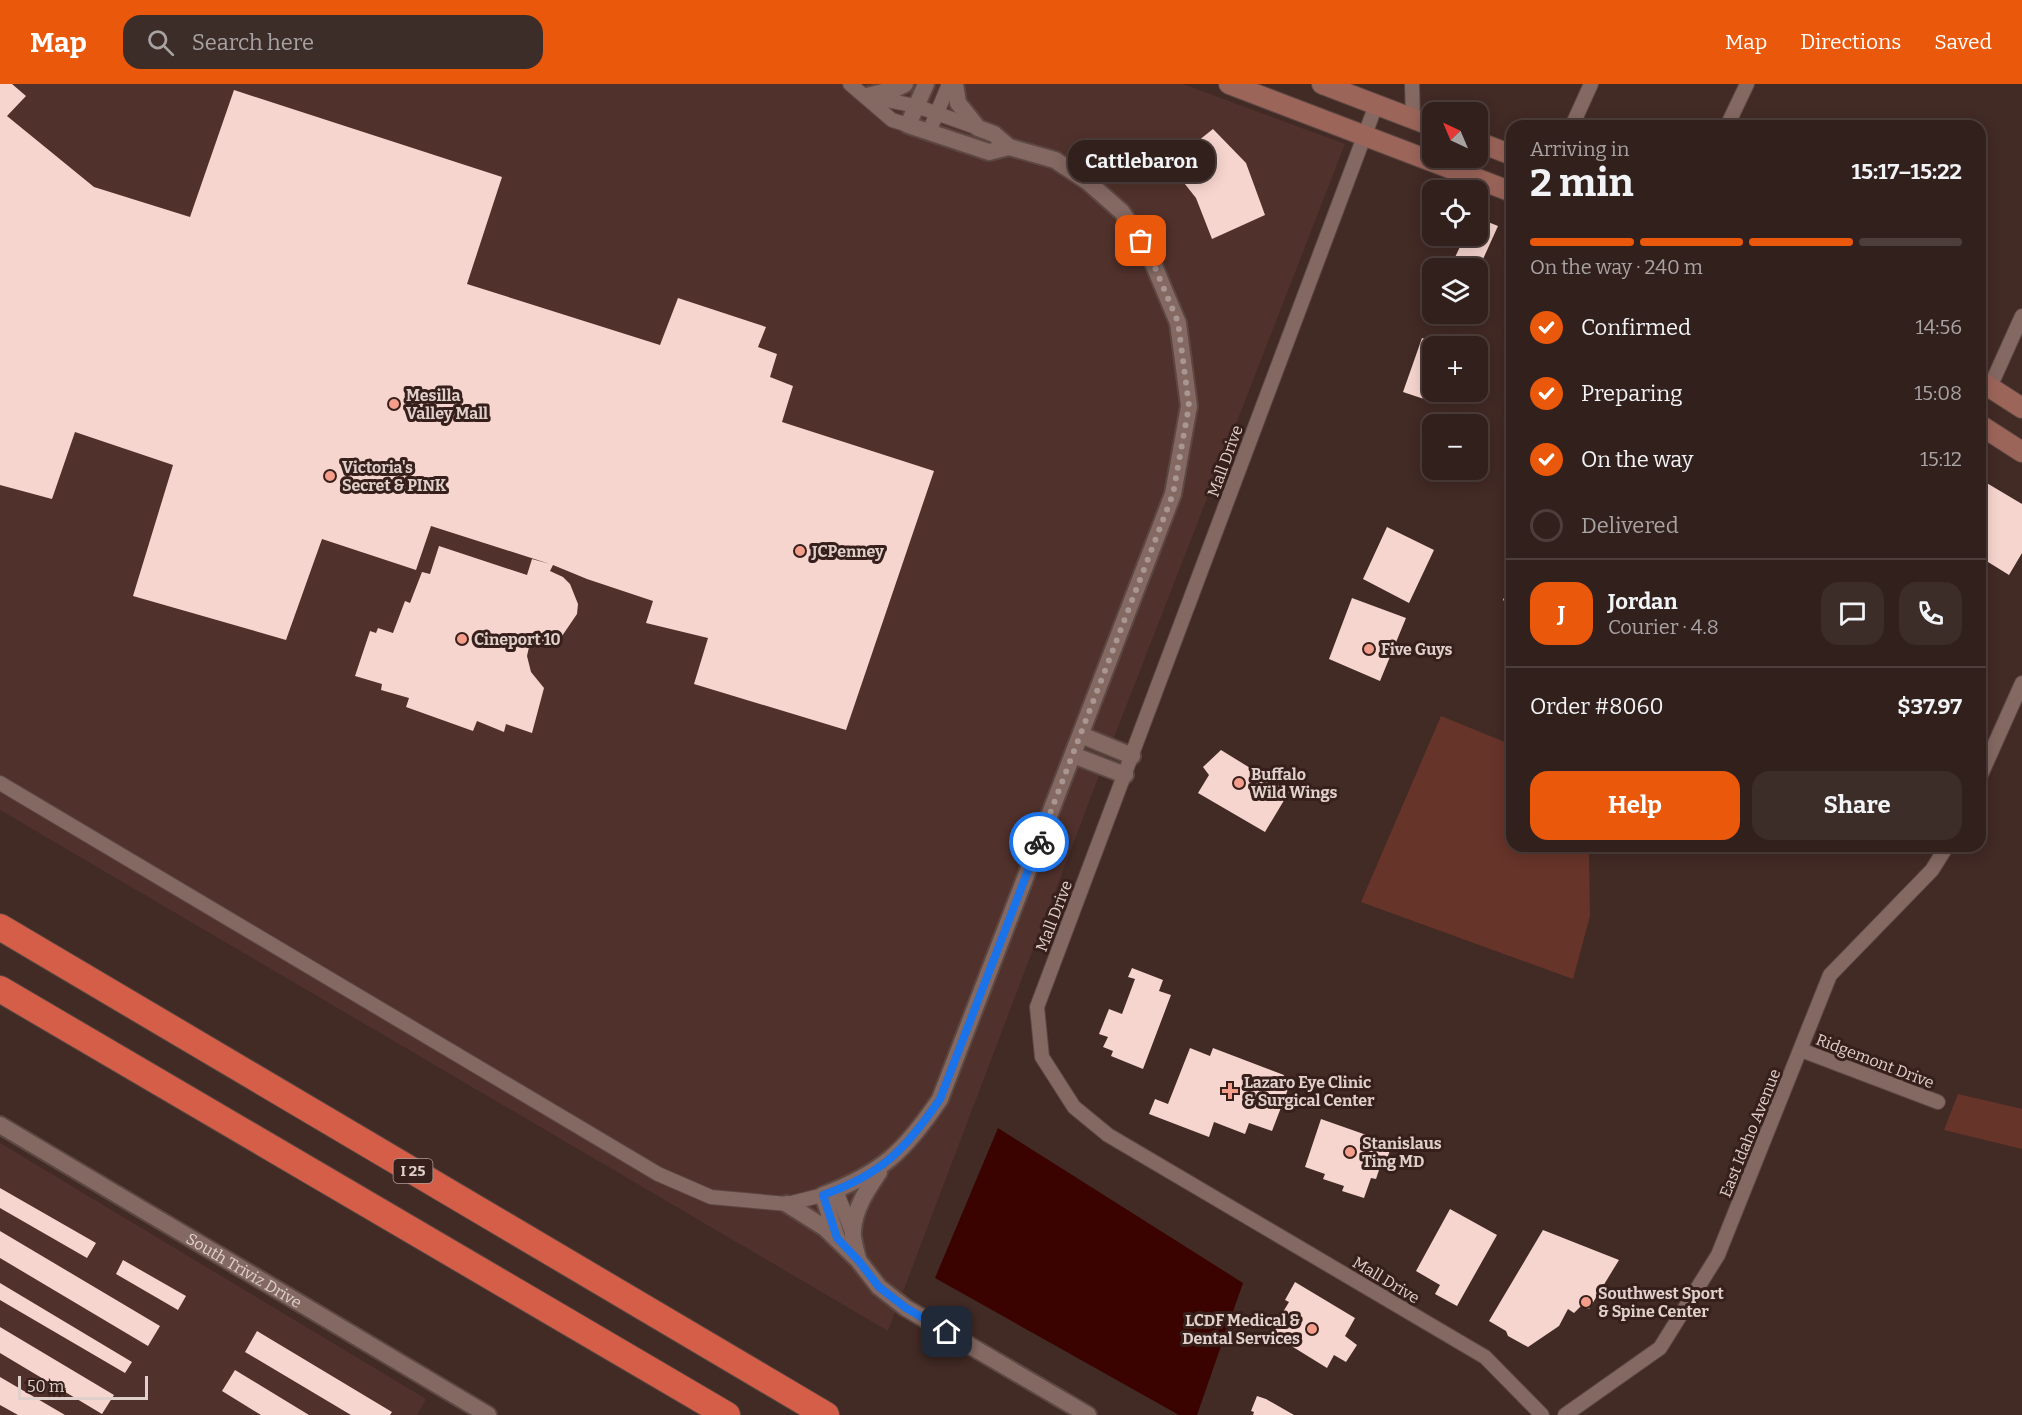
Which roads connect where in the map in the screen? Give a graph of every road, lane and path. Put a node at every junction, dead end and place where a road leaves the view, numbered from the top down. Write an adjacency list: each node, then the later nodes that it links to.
1 (850, 84): 11 (street)
2 (905, 84): 11 (street)
3 (926, 84): 13 (street)
4 (949, 84): 14 (street)
5 (955, 84): 20 (street)
6 (1229, 84): 22 (main road)
7 (1412, 84): 15 (street)
8 (1591, 84): 16 (street)
9 (1748, 84): 17 (street)
10 (1335, 86): 12 (main road)
11 (867, 96): 13 (street); 19 (street)
12 (1376, 105): 15 (main road); 22 (street, Mall Drive)
13 (916, 106): 14 (street); 19 (street)
14 (937, 114): 20 (street); 21 (street)
15 (1413, 119): 18 (main road)
16 (1575, 120)
17 (1730, 120)
18 (1422, 122)
19 (908, 125): 21 (street)
20 (978, 128): 24 (street)
21 (929, 132): 24 (street)
22 (1363, 135): 26 (main road); 36 (street, Mall Drive)
23 (1488, 146): 25 (main road)
24 (1009, 147): 34 (street)
25 (1506, 153)
26 (1506, 190)
27 (2022, 316): 28 (street)
28 (1986, 382)
29 (1986, 390): 30 (main road)
30 (2022, 408)
31 (1986, 429): 32 (main road)
32 (2022, 452)
33 (2022, 683): 37 (street)
34 (1081, 735): 35 (street); 36 (street)
35 (1073, 755): 38 (street); 46 (street)
36 (1132, 756): 38 (street, Mall Drive)
37 (1986, 764)
38 (1125, 775): 54 (street, Mall Drive)
39 (0, 783): 48 (street)
40 (1943, 852): 43 (street, East Idaho Avenue)
41 (0, 927): 52 (highway, I 25)
42 (0, 989): 51 (highway)
43 (1801, 1050): 44 (street, Ridgemont Drive); 55 (street, East Idaho Avenue)
44 (1938, 1102)
45 (0, 1125): 50 (street, South Triviz Drive)
46 (885, 1164): 47 (street); 49 (street)
47 (830, 1193): 48 (street); 49 (street)
48 (787, 1204): 49 (street)
49 (844, 1235): 53 (street)
50 (488, 1415)
51 (727, 1415)
52 (826, 1415)
53 (1088, 1415)
54 (1542, 1415)
55 (1565, 1415)

